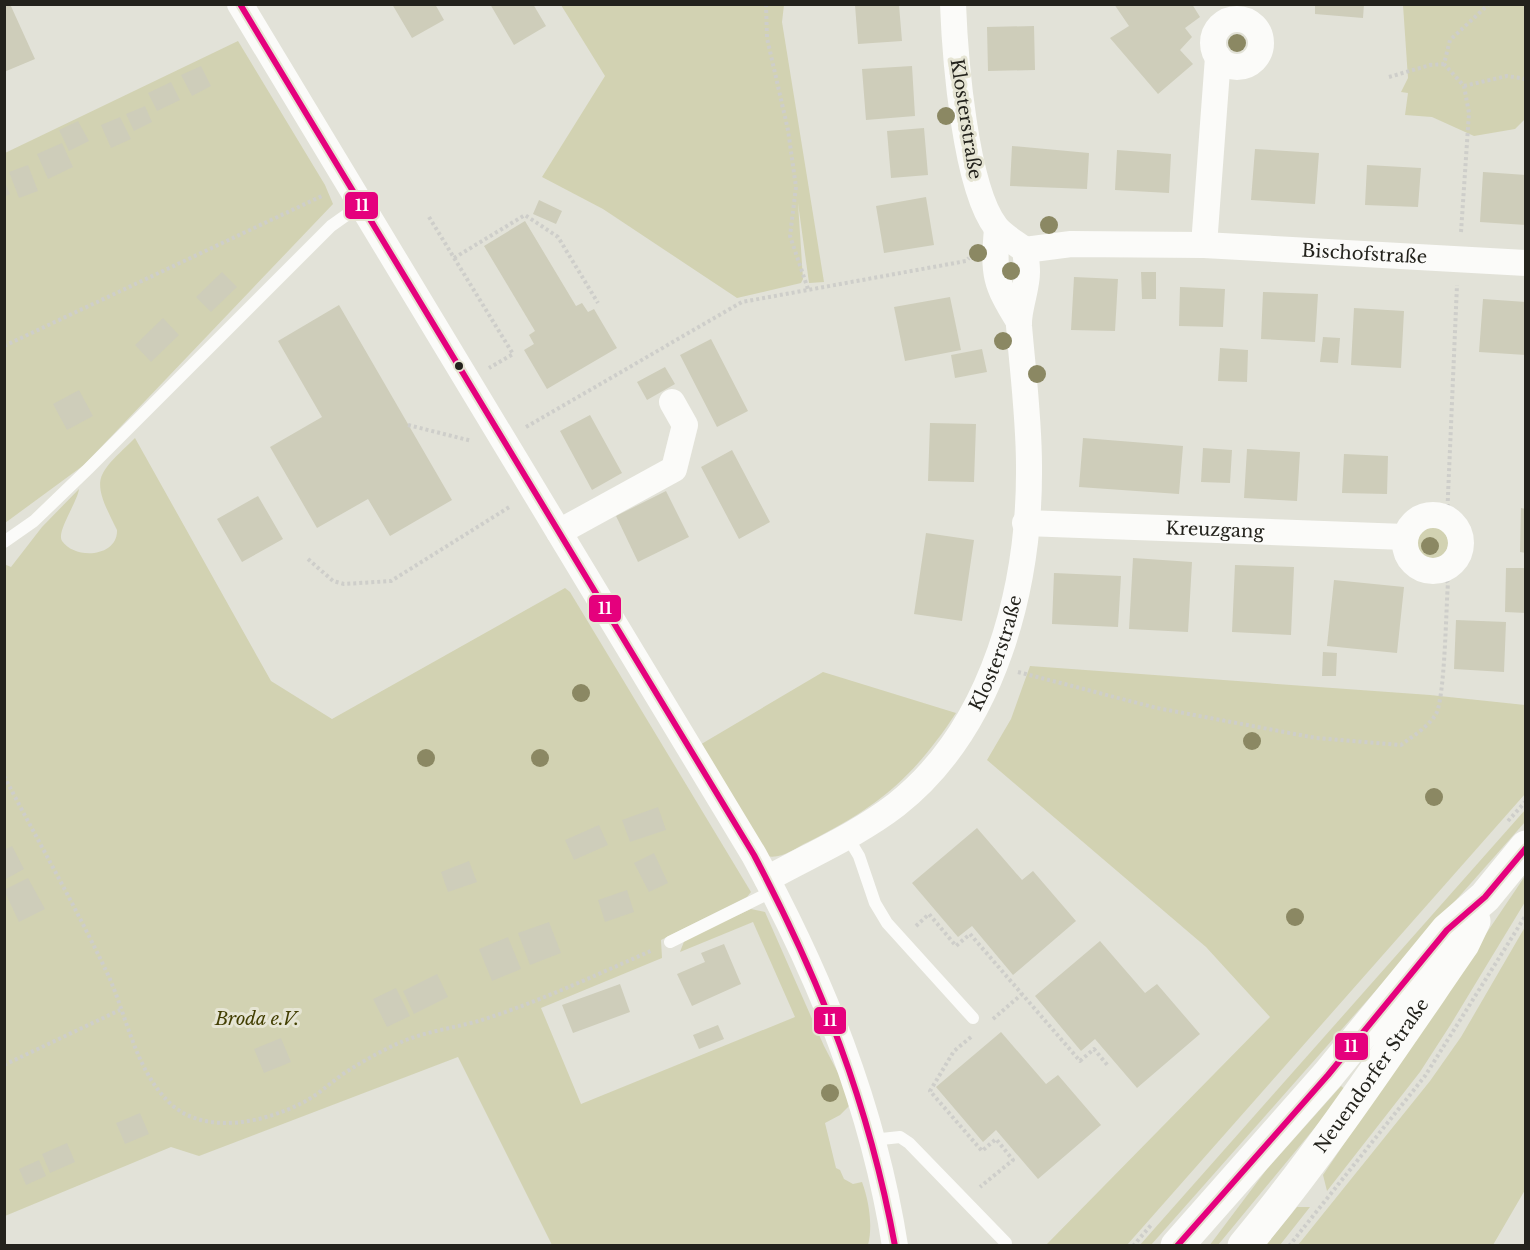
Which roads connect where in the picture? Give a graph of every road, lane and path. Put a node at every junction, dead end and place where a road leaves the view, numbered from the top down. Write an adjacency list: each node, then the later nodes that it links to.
1 (240, 4): 10 (street)
2 (766, 4): 19 (path)
3 (952, 4): 13 (street, Klosterstraße)
4 (1489, 4): 6 (path)
5 (1218, 57): 14 (street)
6 (1444, 64): 7 (path); 9 (path)
7 (1389, 78)
8 (1526, 79): 9 (path)
9 (1464, 86): 17 (path)
10 (348, 182): 11 (street); 22 (path)
11 (362, 204): 26 (street); 33 (lane)
12 (429, 217): 16 (path)
13 (997, 229): 15 (street, Klosterstraße); 19 (path); 21 (street, Klosterstraße)
14 (1204, 245): 15 (street, Bischofstraße); 17 (street, Bischofstraße)
15 (1025, 250): 21 (street, Klosterstraße)
16 (454, 258): 20 (path); 23 (path)
17 (1459, 260): 18 (street, Bischofstraße); 29 (path)
18 (1526, 263)
19 (808, 289): 26 (path)
20 (598, 303)
21 (1019, 322): 30 (street, Klosterstraße)
22 (4, 346)
23 (486, 370)
24 (672, 402): 31 (street)
25 (408, 425): 27 (path)
26 (504, 440): 31 (street)
27 (477, 442)
28 (511, 506): 34 (path)
29 (1447, 519): 32 (street); 35 (street)
30 (1025, 523): 32 (street, Kreuzgang); 38 (street, Klosterstraße)
31 (559, 532): 40 (street)
32 (1405, 537): 35 (street)
33 (4, 542)
34 (308, 559)
35 (1442, 569): 36 (path)
36 (1033, 676)
37 (4, 776): 46 (path)
38 (847, 836): 40 (street, Klosterstraße); 43 (lane)
39 (1526, 847): 41 (main road, Neuendorfer Straße)
40 (770, 885): 44 (lane); 52 (street)
41 (1485, 897): 56 (main road, Neuendorfer Straße); 57 (main road, Neuendorfer Straße)
42 (1526, 915): 58 (path)
43 (901, 939): 45 (path); 47 (lane)
44 (670, 942): 46 (path)
45 (1022, 994): 48 (path); 51 (path)
46 (120, 1010): 50 (path)
47 (973, 1018)
48 (988, 1023)
49 (980, 1030): 53 (path)
50 (4, 1065)
51 (1109, 1067)
52 (872, 1140): 53 (lane); 55 (street)
53 (965, 1201): 54 (lane)
54 (1006, 1243)
55 (895, 1245)
56 (1177, 1245)
57 (1244, 1245)
58 (1288, 1245)

